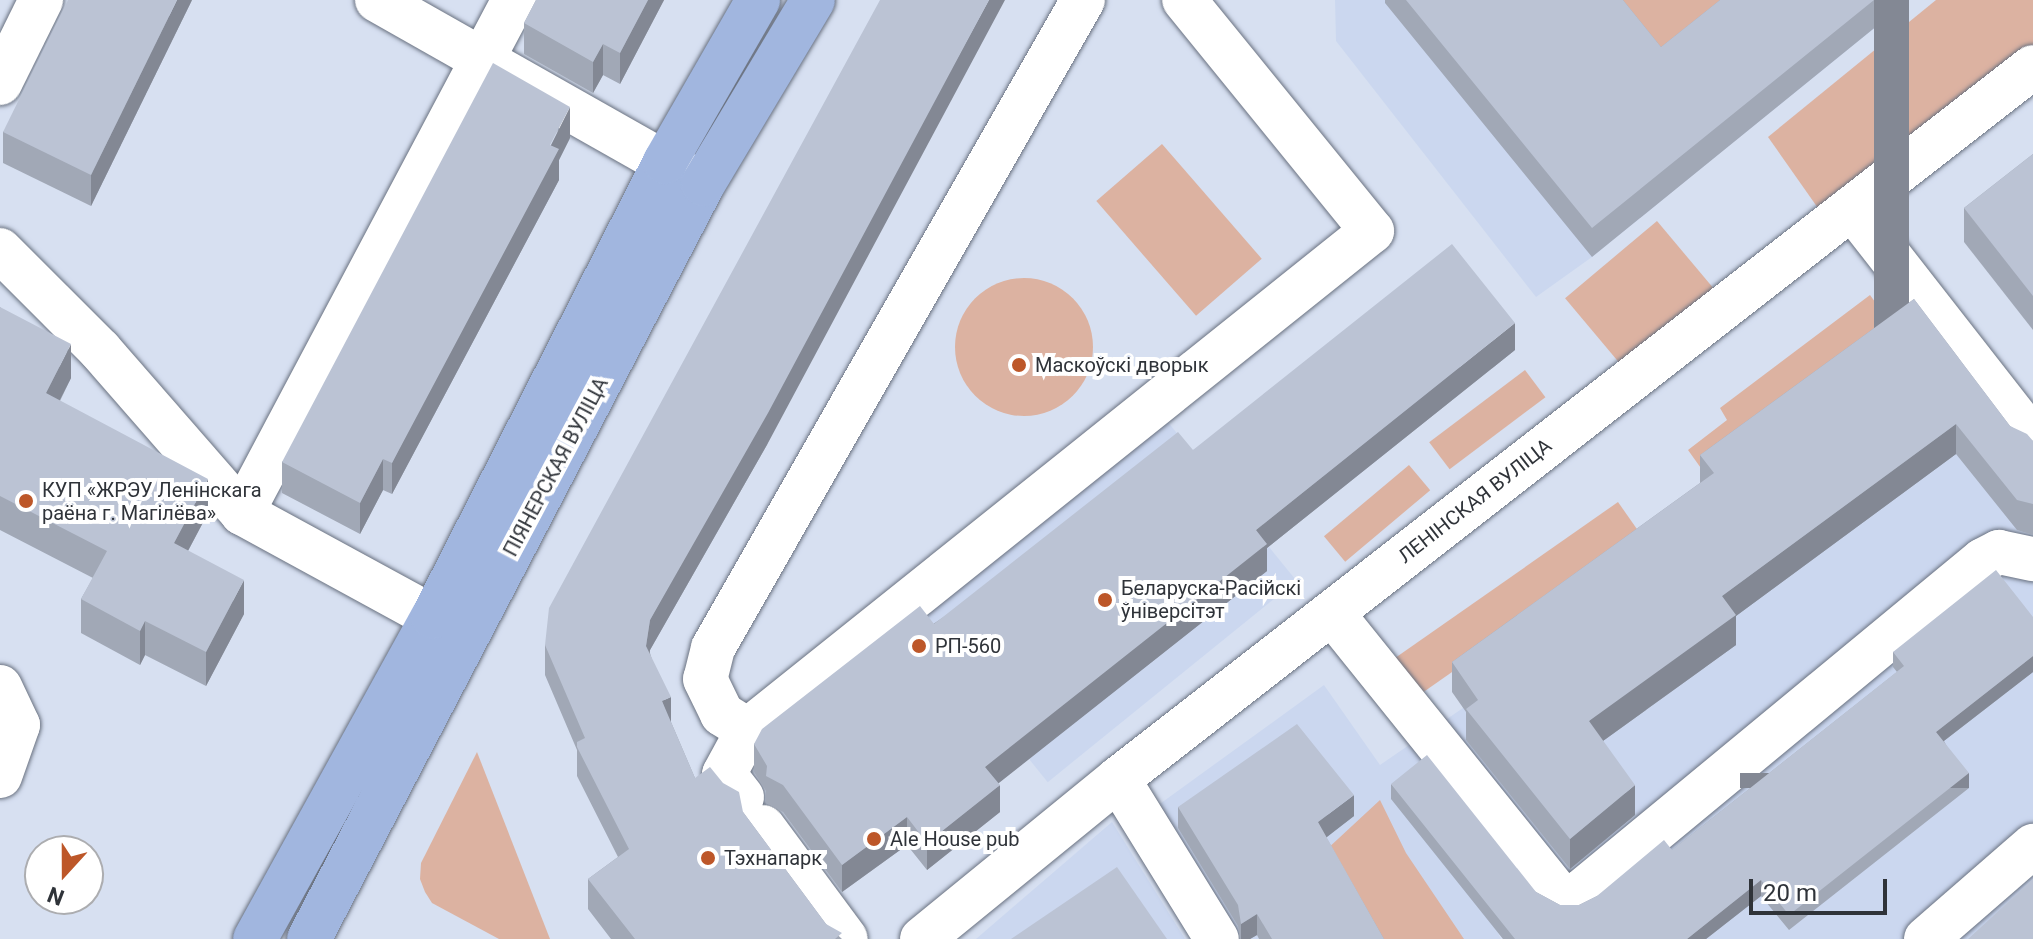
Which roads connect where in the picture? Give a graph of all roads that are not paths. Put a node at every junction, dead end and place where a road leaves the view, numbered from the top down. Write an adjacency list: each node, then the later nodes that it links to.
1 (41, 0): 10 (street)
2 (377, 0): 8 (street)
3 (514, 0): 8 (street)
4 (758, 0): 11 (main road, ПІЯНЕРСКАЯ ВУЛІЦА)
5 (813, 0): 12 (main road, ПІЯНЕРСКАЯ ВУЛІЦА)
6 (1083, 0): 21 (street)
7 (1184, 0): 21 (street)
8 (483, 59): 11 (street); 16 (street)
9 (2033, 67): 13 (street, ЛЕНІНСКАЯ ВУЛІЦА)
10 (0, 83)
11 (665, 162): 12 (street); 19 (main road, ПІЯНЕРСКАЯ ВУЛІЦА)
12 (703, 184): 27 (main road, ПІЯНЕРСКАЯ ВУЛІЦА)
13 (1852, 208): 15 (street); 18 (street, ЛЕНІНСКАЯ ВУЛІЦА)
14 (0, 250): 16 (street)
15 (2033, 440)
16 (242, 513): 19 (street)
17 (2033, 559): 18 (street)
18 (1332, 613): 23 (street, ЛЕНІНСКАЯ ВУЛІЦА)
19 (433, 617): 26 (main road, ПІЯНЕРСКАЯ ВУЛІЦА)
20 (0, 687): 22 (street)
21 (748, 730): 28 (street)
22 (0, 776)
23 (1118, 779): 29 (street, ЛЕНІНСКАЯ ВУЛІЦА); 30 (street)
24 (2033, 846): 25 (street)
25 (1970, 925): 31 (street)
26 (264, 936)
27 (309, 939)
28 (846, 939)
29 (922, 939)
30 (1217, 939)
31 (1926, 939)

